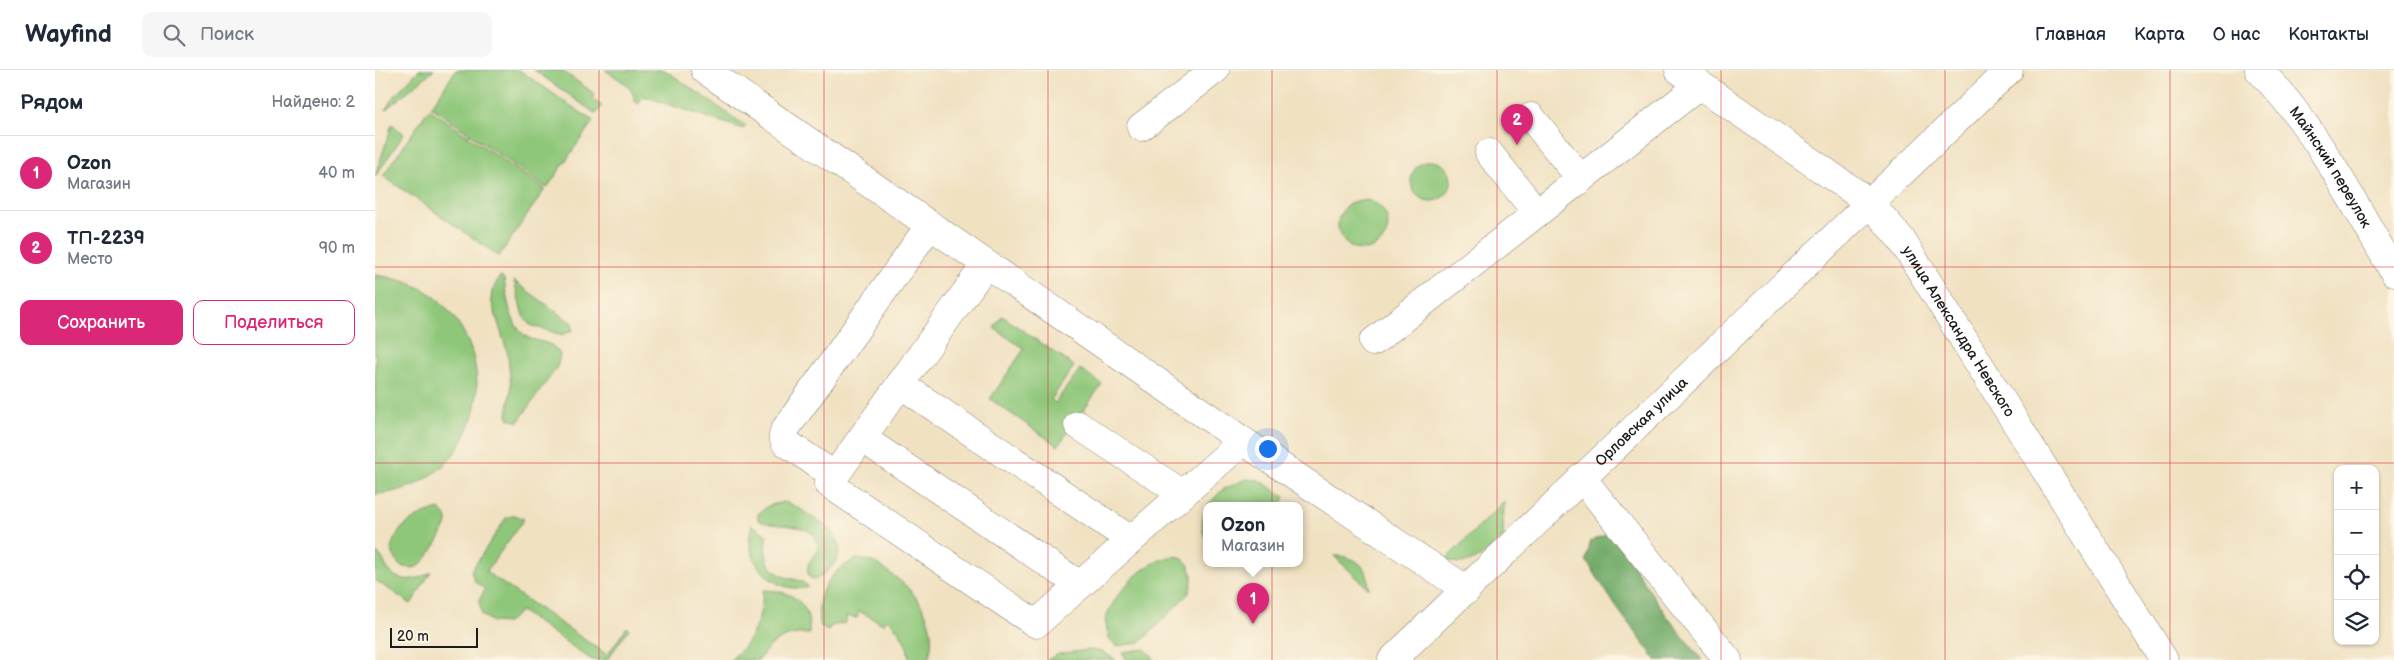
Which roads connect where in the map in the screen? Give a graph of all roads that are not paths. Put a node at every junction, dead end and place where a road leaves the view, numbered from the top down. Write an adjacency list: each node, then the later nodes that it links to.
1 (705, 70): 12 (street)
2 (1215, 70): 7 (street)
3 (2009, 70): 10 (street, Орловская улица)
4 (2259, 70): 14 (street, Майнский переулок)
5 (1690, 78): 9 (street); 10 (street, улица Александра Невского)
6 (1531, 117): 9 (street)
7 (1141, 126)
8 (1489, 153): 11 (street)
9 (1581, 179): 11 (street)
10 (1869, 202): 21 (street, Орловская улица); 28 (street, улица Александра Невского)
11 (1537, 213): 15 (street)
12 (930, 225): 13 (street); 20 (street)
13 (986, 264): 16 (street); 19 (street)
14 (2394, 272)
15 (1373, 342)
16 (900, 384): 18 (street); 23 (street)
17 (1078, 425): 22 (street)
18 (862, 438): 20 (street); 24 (street)
19 (1243, 441): 22 (street); 25 (street)
20 (835, 476): 24 (street)
21 (1581, 478): 25 (street); 27 (street, Орловская улица)
22 (1183, 494): 23 (street)
23 (1131, 540): 24 (street)
24 (1080, 585)
25 (1467, 590): 26 (street)
26 (1392, 660)
27 (1728, 660)
28 (2164, 660)

